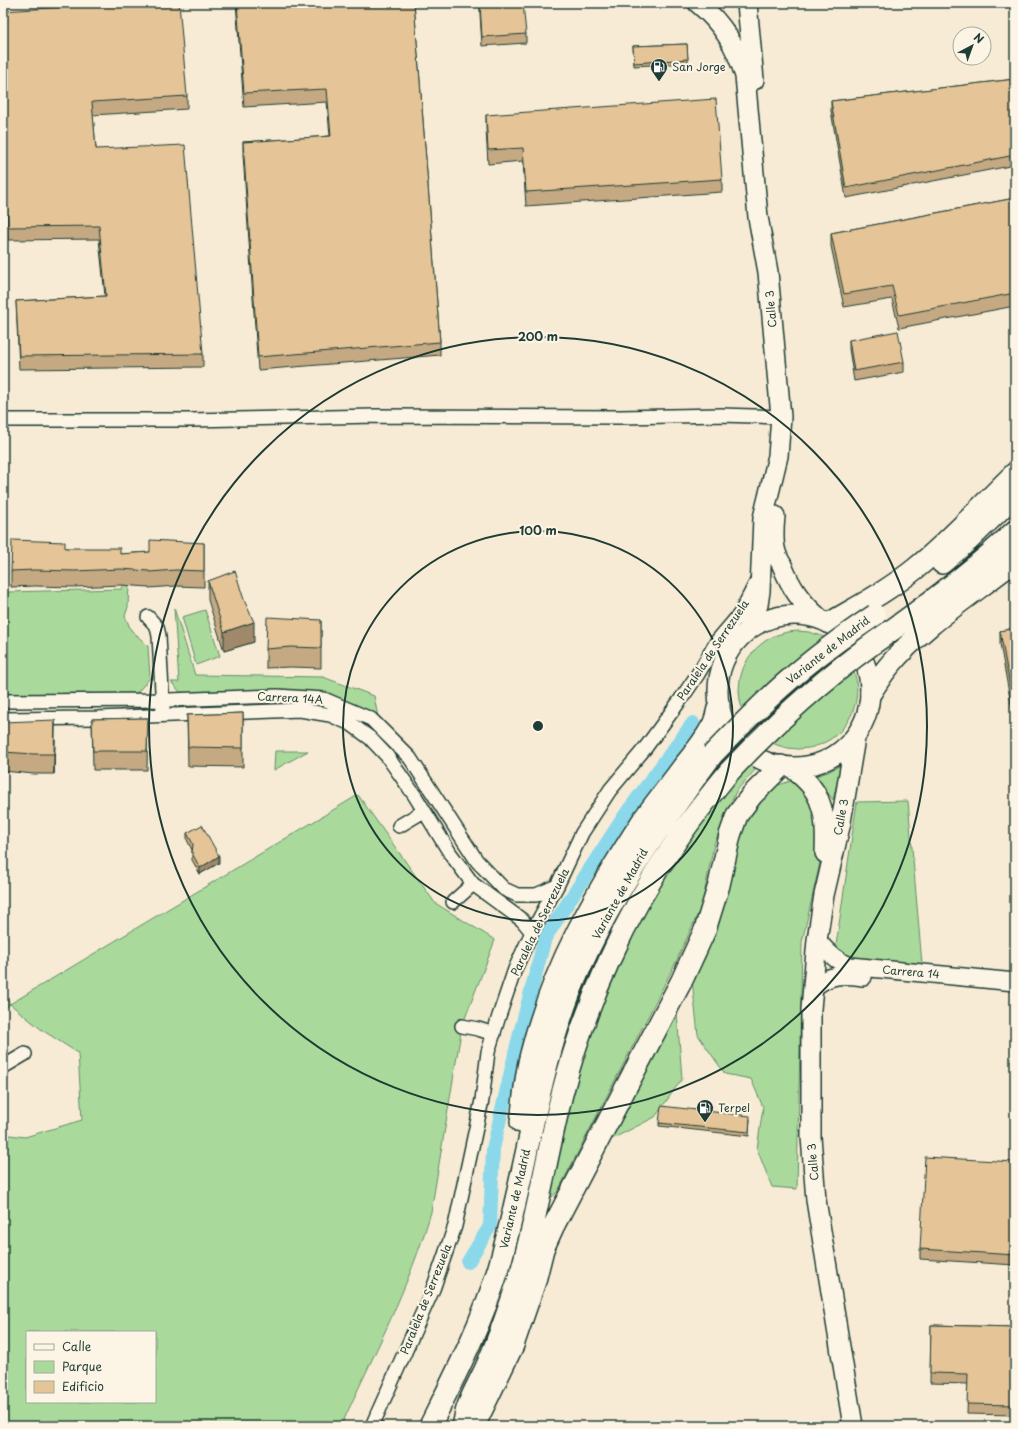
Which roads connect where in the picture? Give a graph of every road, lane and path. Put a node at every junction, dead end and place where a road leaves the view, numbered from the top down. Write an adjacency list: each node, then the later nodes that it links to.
1 (698, 3): 3 (main road, Calle 3)
2 (747, 3): 11 (main road, Calle 3)
3 (781, 417): 4 (street); 9 (main road, Calle 3)
4 (3, 420)
5 (1015, 473): 11 (main road)
6 (1015, 495): 36 (main road, Variante de Madrid, bridge)
7 (1015, 531): 39 (main road, Variante de Madrid, bridge)
8 (1015, 558): 13 (main road)
9 (760, 574): 12 (main road, Calle 3); 24 (street, Paralela de Serrezuela)
10 (148, 617): 14 (street)
11 (825, 621): 12 (main road); 13 (main road, Calle 3)
12 (748, 629): 16 (main road)
13 (871, 692): 19 (main road, Calle 3)
14 (163, 700): 15 (street, Carrera 14A); 17 (street); 24 (street, Carrera 14A)
15 (3, 701)
16 (718, 704): 20 (main road); 36 (main road)
17 (163, 714): 18 (street, Carrera 14A); 21 (street, Carrera 14A)
18 (3, 718)
19 (855, 738): 20 (main road); 25 (main road, Calle 3)
20 (787, 767): 25 (main road, Calle 3); 40 (main road)
21 (424, 811): 22 (street); 23 (street, Carrera 14A)
22 (399, 826)
23 (473, 884): 26 (street); 27 (street, Carrera 14A)
24 (557, 886): 27 (street, Paralela de Serrezuela)
25 (824, 895): 28 (main road, Calle 3)
26 (453, 902)
27 (532, 932): 33 (street, Paralela de Serrezuela)
28 (818, 940): 29 (street, Carrera 14); 30 (main road, Calle 3)
29 (1015, 982)
30 (812, 988): 31 (street, Carrera 14); 41 (main road, Calle 3)
31 (1015, 992)
32 (462, 1026): 33 (street)
33 (494, 1034): 37 (street, Paralela de Serrezuela)
34 (24, 1054): 35 (street)
35 (3, 1067)
36 (521, 1179): 38 (main road, Variante de Madrid)
37 (372, 1426)
38 (430, 1426)
39 (463, 1426)
40 (474, 1426)
41 (853, 1426)

